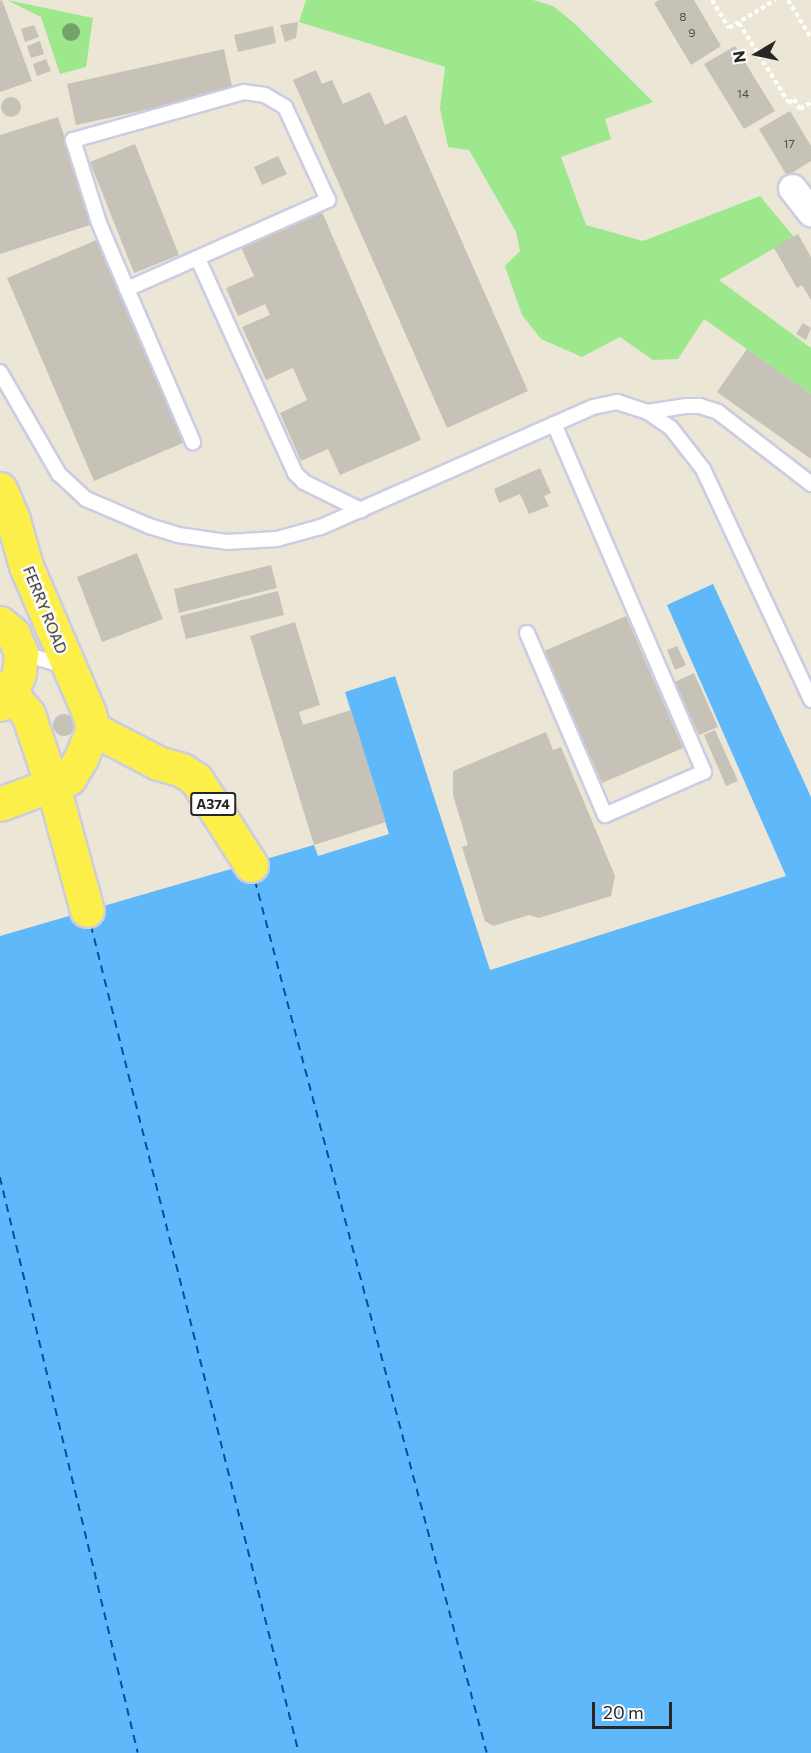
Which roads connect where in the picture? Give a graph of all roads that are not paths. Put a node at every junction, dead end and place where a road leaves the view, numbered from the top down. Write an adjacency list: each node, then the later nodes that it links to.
1 (792, 188): 2 (street)
2 (811, 212)
3 (198, 259): 4 (lane); 4 (lane); 11 (lane)
4 (127, 289): 8 (lane)
5 (0, 372): 11 (lane)
6 (648, 412): 7 (lane); 9 (lane); 17 (lane)
7 (554, 424): 11 (lane); 13 (lane)
8 (193, 442)
9 (811, 484)
10 (0, 489): 15 (main road, FERRY ROAD)
11 (361, 510)
12 (0, 623): 14 (main road)
13 (527, 633)
14 (21, 653): 15 (lane); 16 (main road)
15 (69, 668): 18 (main road, FERRY ROAD)
16 (4, 695): 19 (main road)
17 (811, 700)
18 (87, 743): 19 (main road, A374); 20 (main road); 22 (main road, A374)
19 (40, 747): 20 (main road)
20 (55, 792): 21 (main road); 23 (main road)
21 (0, 804)
22 (251, 865)
23 (87, 910)

